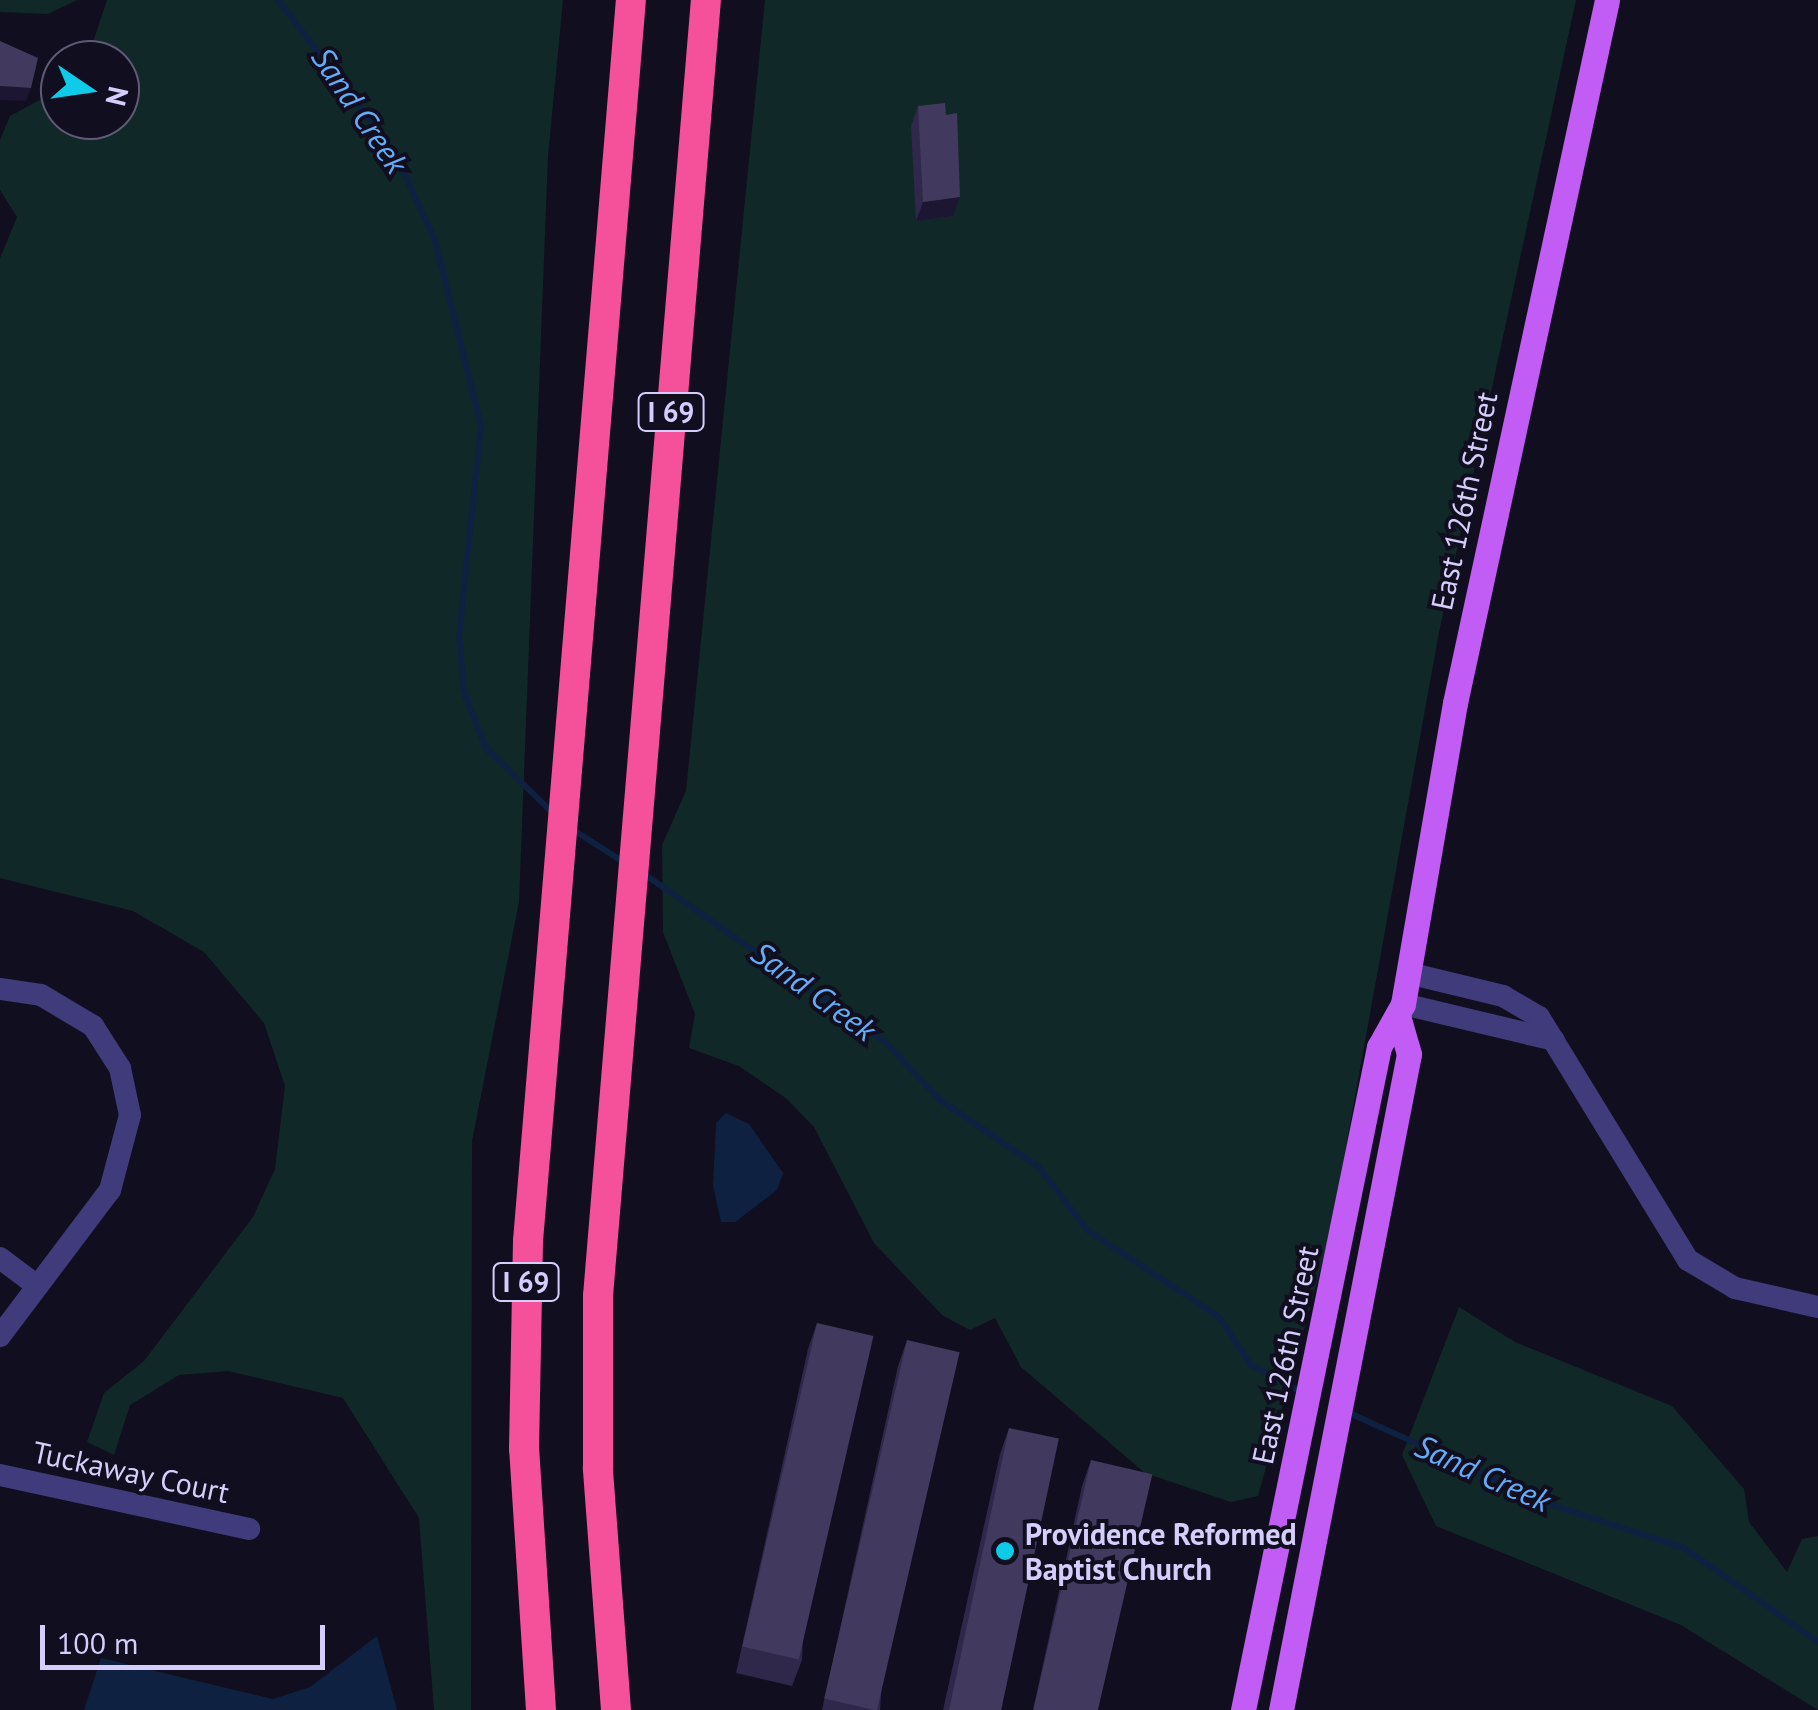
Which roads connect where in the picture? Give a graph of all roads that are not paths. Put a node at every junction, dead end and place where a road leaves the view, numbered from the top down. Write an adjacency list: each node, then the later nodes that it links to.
1 (631, 0): 14 (highway, I 69)
2 (706, 0): 15 (highway, I 69)
3 (1608, 0): 4 (main road, East 126th Street)
4 (1408, 973): 6 (main road, East 126th Street); 7 (street)
5 (0, 990): 9 (street)
6 (1401, 1012): 7 (street); 16 (main road, East 126th Street); 17 (main road, East 126th Street)
7 (1554, 1040): 10 (street)
8 (0, 1258): 9 (street)
9 (36, 1285): 11 (street)
10 (1818, 1307)
11 (0, 1336)
12 (0, 1475): 13 (street, Tuckaway Court)
13 (249, 1528)
14 (541, 1710)
15 (616, 1710)
16 (1243, 1710)
17 (1281, 1710)

